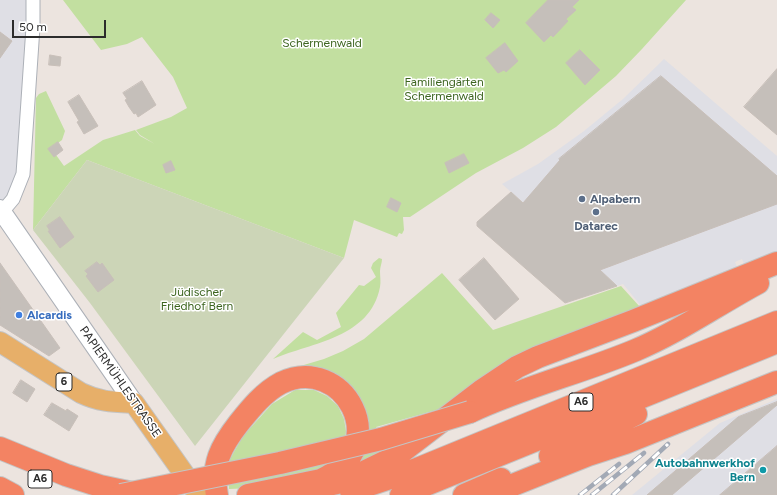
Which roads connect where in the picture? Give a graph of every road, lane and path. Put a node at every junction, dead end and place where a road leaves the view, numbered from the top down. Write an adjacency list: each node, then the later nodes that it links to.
1 (33, 0): 2 (street)
2 (1, 211): 11 (main road, PAPIERMÜHLESTRASSE)
3 (777, 263): 23 (highway)
4 (777, 273): 12 (highway)
5 (777, 316): 12 (highway)
6 (777, 322): 24 (highway, A6)
7 (0, 342): 11 (main road, 6)
8 (777, 342): 9 (highway, A6)
9 (738, 358): 25 (highway, A6); 26 (highway)
10 (777, 382): 14 (highway)
11 (134, 403): 17 (main road, PAPIERMÜHLESTRASSE)
12 (470, 412): 20 (highway, bridge)
13 (0, 448): 21 (highway)
14 (607, 450): 27 (highway); 28 (highway)
15 (0, 460): 19 (highway, A6)
16 (0, 488): 18 (highway, A6)
17 (205, 490): 22 (highway)
18 (13, 495)
19 (82, 495)
20 (121, 495)
21 (145, 495)
22 (248, 495)
23 (286, 495)
24 (336, 495)
25 (401, 495)
26 (464, 495)
27 (488, 495)
28 (522, 495)

